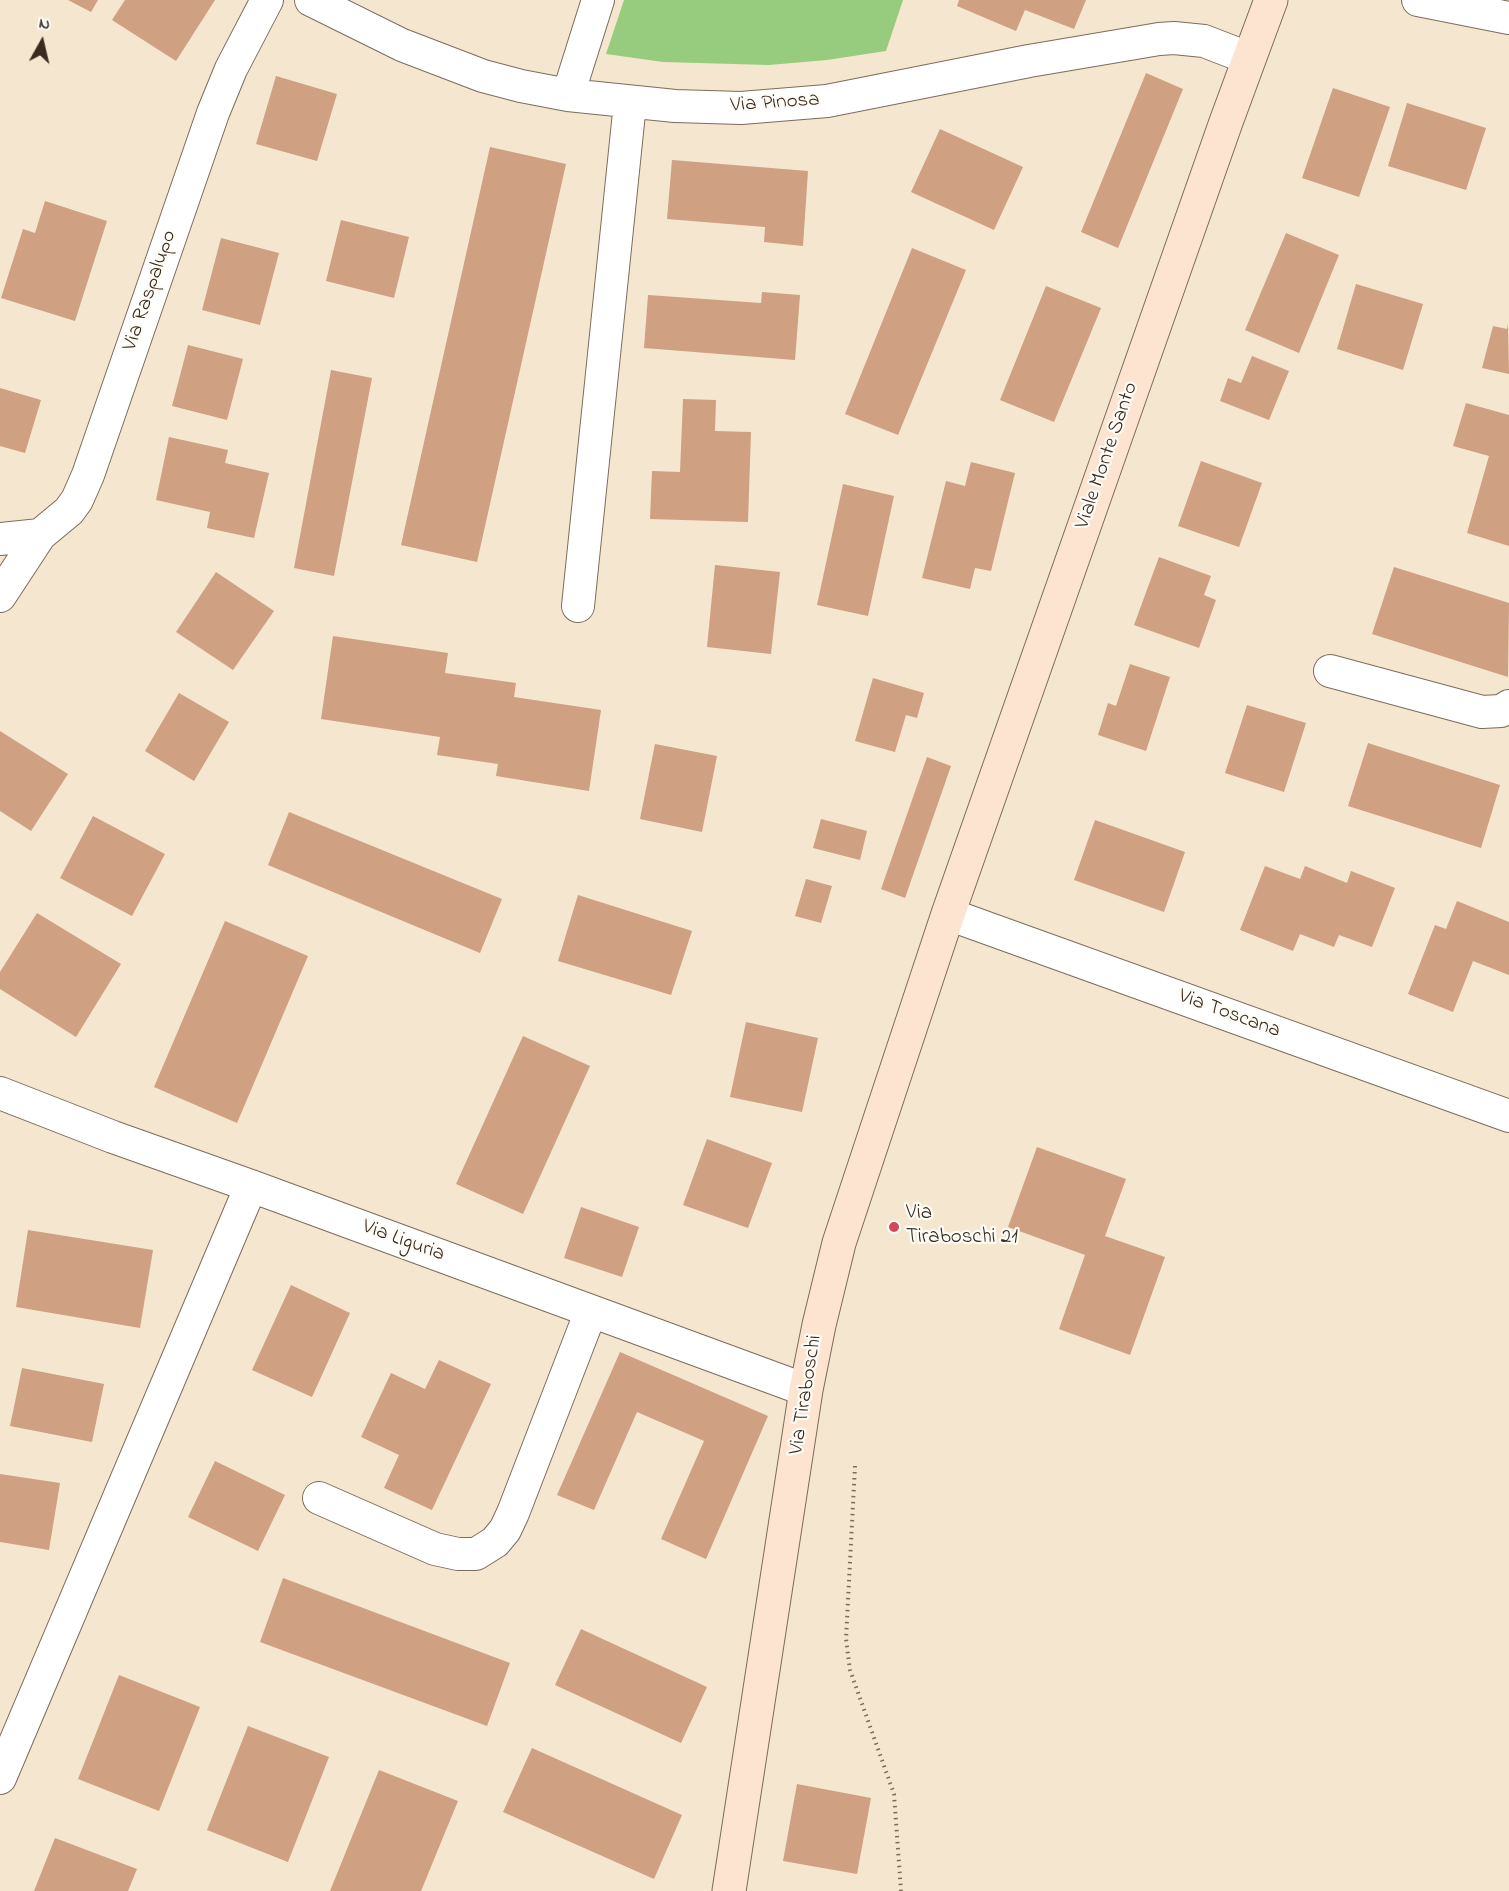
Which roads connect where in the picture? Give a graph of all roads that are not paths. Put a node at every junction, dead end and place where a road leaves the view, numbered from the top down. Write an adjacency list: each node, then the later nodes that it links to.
1 (267, 0): 10 (street, Via Raspalupo)
2 (311, 0): 8 (street, Via Pinosa)
3 (598, 0): 8 (street)
4 (1271, 0): 7 (street, Viale Monte Santo)
5 (1418, 0): 6 (street)
6 (1509, 18)
7 (1248, 58): 9 (street, Via Pinosa); 16 (street, Viale Monte Santo)
8 (568, 95): 9 (street, Via Pinosa)
9 (630, 103): 13 (street)
10 (40, 535): 11 (street); 12 (street, Via Raspalupo)
11 (0, 539)
12 (0, 596)
13 (578, 606)
14 (1330, 671): 15 (street)
15 (1509, 706)
16 (948, 914): 18 (street, Via Toscana); 21 (street, Via Tiraboschi)
17 (0, 1093): 19 (street, Via Liguria)
18 (1509, 1116)
19 (251, 1186): 20 (street, Via Liguria); 23 (street)
20 (591, 1311): 21 (street, Via Liguria); 22 (street)
21 (806, 1390): 24 (street, Via Tiraboschi)
22 (319, 1498)
23 (0, 1778)
24 (729, 1891)

